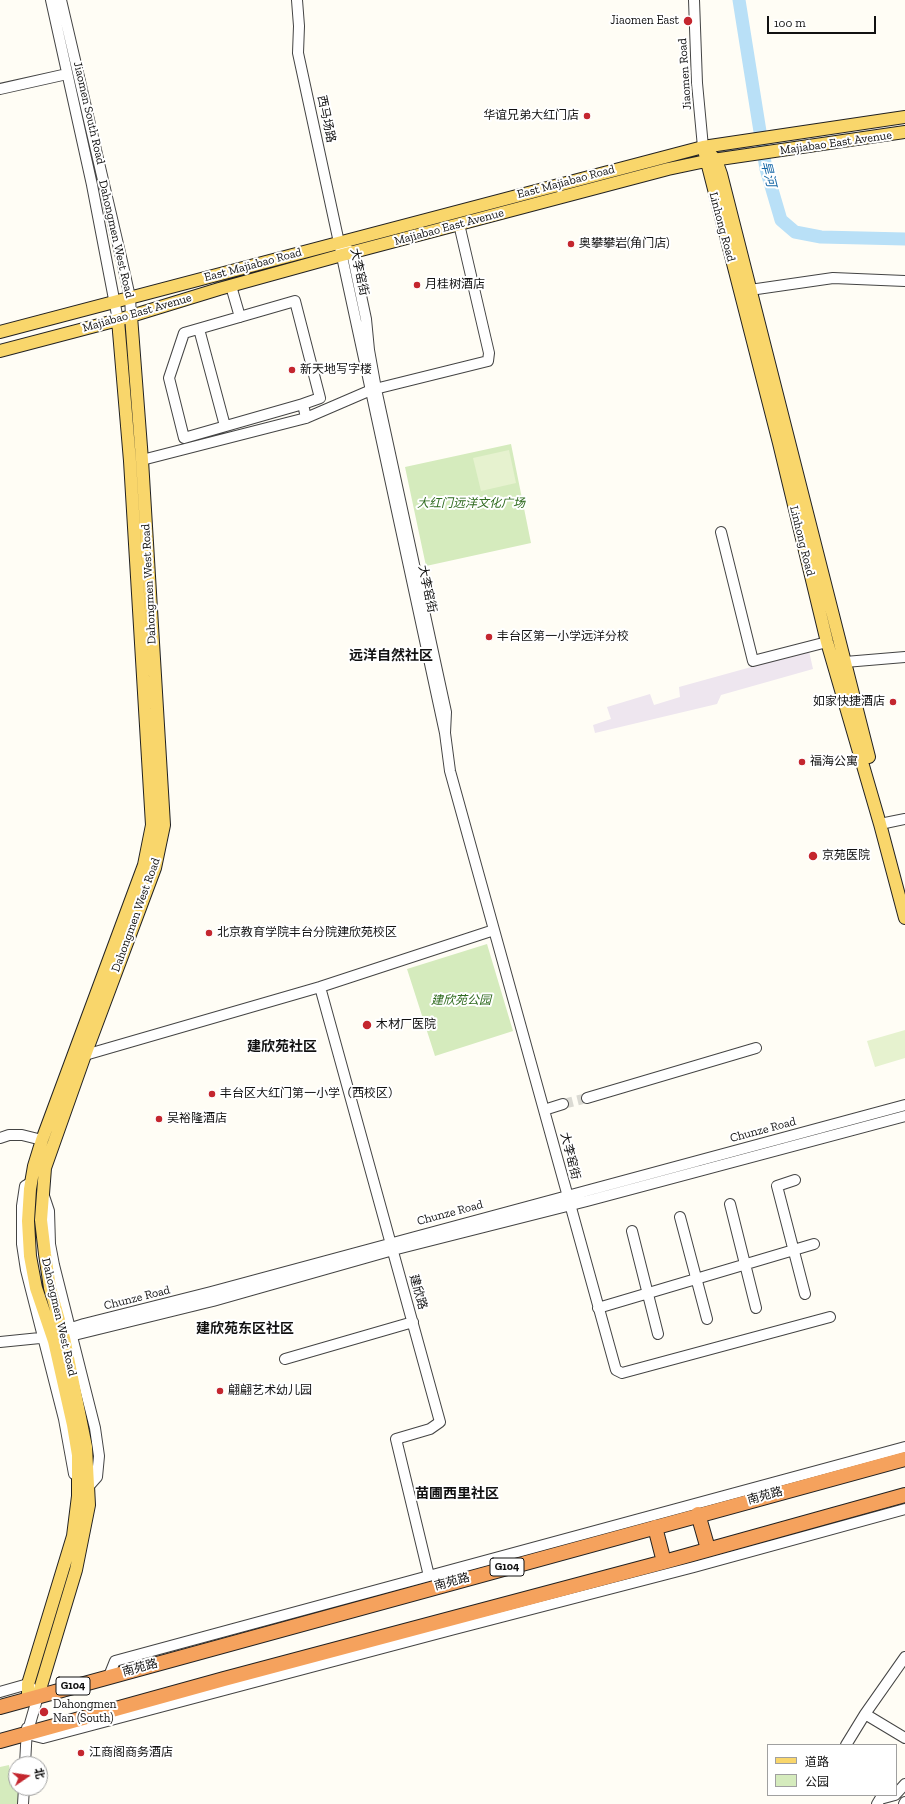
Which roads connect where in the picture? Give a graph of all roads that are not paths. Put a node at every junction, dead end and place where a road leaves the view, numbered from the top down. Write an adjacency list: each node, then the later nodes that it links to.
1 (51, 0): 5 (street, Jiaomen South Road)
2 (61, 0): 17 (street, Dahongmen West Road)
3 (297, 0): 12 (street, 西马场路)
4 (694, 0): 9 (street, Jiaomen Road)
5 (67, 74): 6 (street); 18 (street, Jiaomen South Road)
6 (0, 89)
7 (905, 117): 9 (main road, East Majiabao Road)
8 (905, 132): 10 (main road, Majiabao East Avenue)
9 (703, 146): 10 (main road); 12 (main road, East Majiabao Road)
10 (711, 161): 11 (main road, Majiabao East Avenue); 16 (main road, Linhong Road); 31 (main road, Linhong Road)
11 (459, 224): 13 (main road, Majiabao East Avenue); 25 (street)
12 (339, 242): 13 (street, 大李窑街); 17 (main road, East Majiabao Road)
13 (347, 254): 15 (main road, Majiabao East Avenue); 25 (street, 大李窑街)
14 (905, 281): 16 (street)
15 (231, 286): 19 (main road, Majiabao East Avenue); 20 (street)
16 (750, 290): 33 (main road, Linhong Road)
17 (130, 298): 18 (main road, East Majiabao Road); 19 (street, Dahongmen West Road)
18 (115, 302): 21 (street, Dahongmen West Road); 23 (main road, East Majiabao Road)
19 (131, 316): 21 (main road, Majiabao East Avenue); 29 (main road, Dahongmen West Road)
20 (240, 317): 22 (street); 26 (street)
21 (118, 320): 24 (main road, Majiabao East Avenue); 48 (main road, Dahongmen West Road)
22 (198, 329): 28 (street); 28 (street)
23 (0, 332)
24 (0, 351)
25 (374, 389): 27 (street); 38 (street, 大李窑街)
26 (303, 404): 27 (street); 28 (street)
27 (306, 418): 29 (street)
28 (225, 426)
29 (142, 460): 41 (main road, Dahongmen West Road)
30 (721, 532): 31 (street)
31 (827, 642): 37 (main road, Linhong Road)
32 (905, 657): 33 (street)
33 (845, 662): 35 (main road, Linhong Road)
34 (905, 819): 35 (street)
35 (885, 823): 36 (main road, Linhong Road)
36 (905, 894)
37 (905, 918)
38 (494, 930): 39 (street); 45 (street, 大李窑街)
39 (320, 987): 41 (street); 55 (street, 建欣路)
40 (756, 1048): 42 (street)
41 (85, 1055): 67 (main road, Dahongmen West Road)
42 (587, 1098)
43 (563, 1104): 45 (street)
44 (905, 1105): 50 (street, Chunze Road)
45 (544, 1110): 50 (street, 大李窑街)
46 (905, 1116): 50 (street, Chunze Road)
47 (0, 1138): 48 (street)
48 (42, 1140): 67 (main road, Dahongmen West Road)
49 (795, 1180): 56 (street)
50 (568, 1200): 55 (street, Chunze Road); 61 (street, 大李窑街)
51 (730, 1204): 57 (street)
52 (680, 1217): 58 (street)
53 (632, 1231): 59 (street)
54 (814, 1244): 56 (street)
55 (392, 1246): 65 (street, 建欣路); 67 (street, Chunze Road)
56 (794, 1250): 57 (street); 60 (street)
57 (745, 1265): 58 (street); 62 (street)
58 (696, 1279): 59 (street); 64 (street)
59 (647, 1294): 61 (street); 66 (street)
60 (806, 1294)
61 (598, 1308): 63 (street, 大李窑街)
62 (756, 1308)
63 (830, 1317)
64 (707, 1319)
65 (413, 1322): 70 (street); 79 (street, 建欣路)
66 (658, 1334)
67 (58, 1336): 68 (street, Chunze Road); 69 (street, Chunze Road); 86 (main road, Dahongmen West Road); 88 (main road, Dahongmen West Road)
68 (0, 1342)
69 (0, 1347)
70 (285, 1359)
71 (905, 1446): 79 (street)
72 (905, 1459): 75 (highway, 南苑路 / G104)
73 (905, 1495): 77 (highway)
74 (905, 1509): 81 (street)
75 (698, 1514): 76 (highway, 南苑路 / G104); 77 (highway)
76 (655, 1527): 78 (highway); 83 (highway, 南苑路 / G104)
77 (708, 1549): 78 (highway)
78 (664, 1562): 80 (highway)
79 (429, 1576): 83 (street)
80 (467, 1615): 81 (street); 84 (highway)
81 (451, 1630): 85 (street)
82 (905, 1657): 90 (street)
83 (109, 1676): 88 (highway, 南苑路 / G104)
84 (224, 1679): 85 (street); 91 (highway)
85 (263, 1680): 91 (street)
86 (28, 1684): 87 (street); 88 (main road, Dahongmen West Road)
87 (0, 1692)
88 (33, 1697): 89 (highway, 南苑路 / G104); 91 (street)
89 (0, 1707)
90 (864, 1714): 92 (street); 94 (street)
91 (27, 1734): 93 (highway); 95 (street)
92 (905, 1738)
93 (0, 1742)
94 (847, 1744)
95 (26, 1756)
96 (905, 1784): 97 (street)
97 (897, 1792)
98 (888, 1796): 99 (street)
99 (877, 1799)

